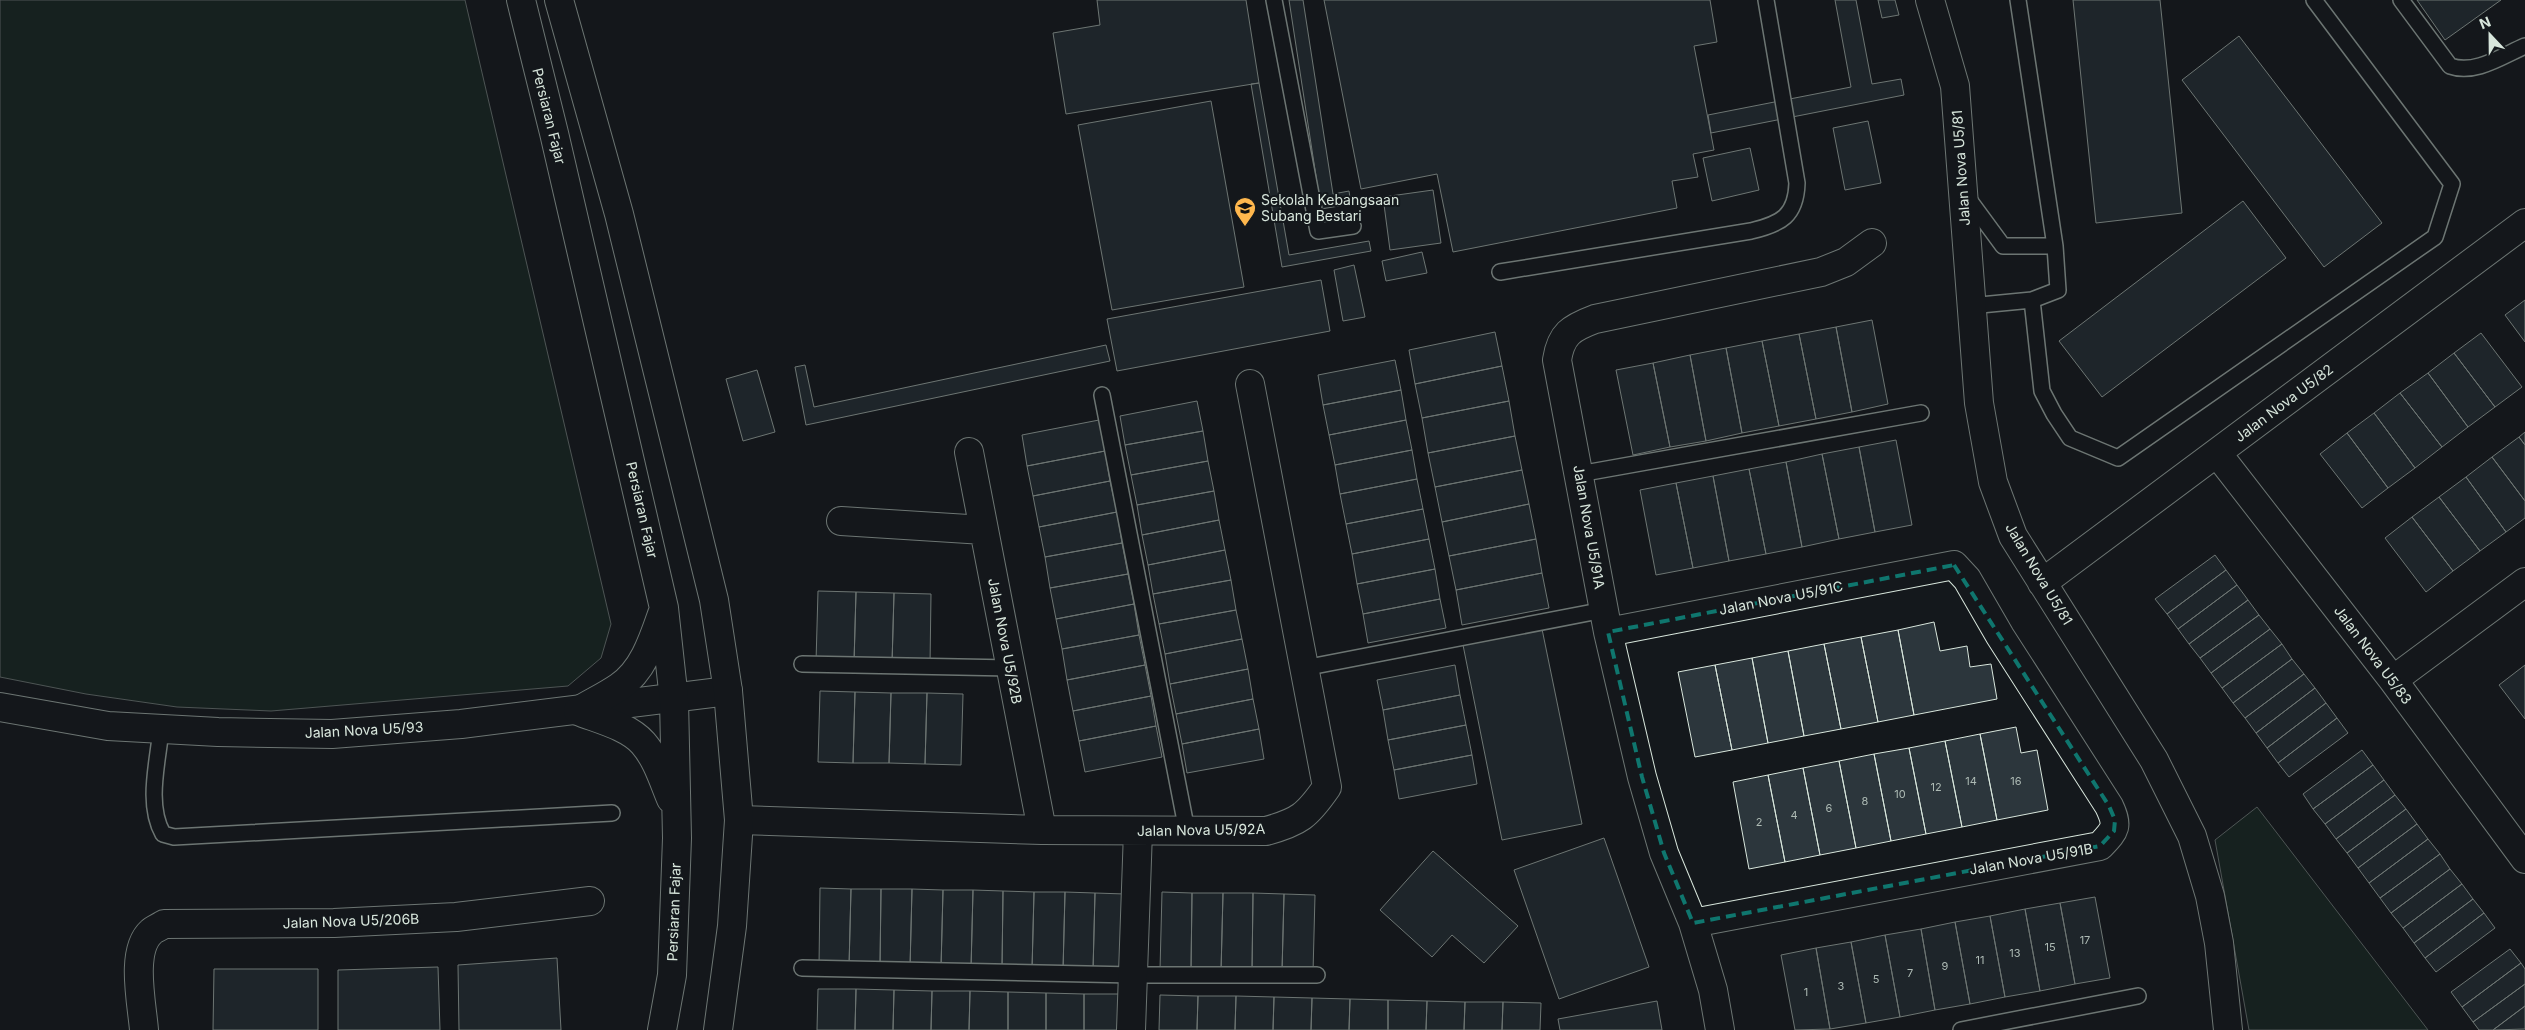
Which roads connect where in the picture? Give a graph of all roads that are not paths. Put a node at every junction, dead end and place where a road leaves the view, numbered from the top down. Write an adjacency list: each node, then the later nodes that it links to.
1 (521, 0): 29 (street, Persiaran Fajar)
2 (559, 0): 35 (street)
3 (1274, 0): 12 (lane)
4 (1766, 0): 15 (lane)
5 (1930, 0): 10 (street, Jalan Nova U5/81)
6 (2018, 0): 14 (lane)
7 (2314, 0): 16 (lane)
8 (2401, 0): 9 (lane)
9 (2525, 46)
10 (1964, 192): 14 (lane); 17 (street, Jalan Nova U5/81)
11 (2525, 223): 22 (street, Jalan Nova U5/82)
12 (1353, 226)
13 (1872, 243): 23 (street, Jalan Nova U5/91A)
14 (2055, 246): 16 (lane)
15 (1500, 272)
16 (2032, 300): 17 (lane)
17 (1970, 306): 28 (street, Jalan Nova U5/81)
18 (1250, 384): 33 (street, Jalan Nova U5/92A)
19 (1102, 395): 45 (lane)
20 (1921, 413): 23 (lane)
21 (969, 452): 25 (street, Jalan Nova U5/92B)
22 (2217, 453): 28 (street, Jalan Nova U5/82); 34 (street, Jalan Nova U5/83)
23 (1579, 474): 30 (street, Jalan Nova U5/91A)
24 (841, 521): 25 (street)
25 (984, 530): 32 (street, Jalan Nova U5/92B)
26 (1954, 565): 30 (street, Jalan Nova U5/91C); 48 (street, Jalan Nova U5/91B)
27 (2525, 582): 34 (street)
28 (2042, 583): 59 (street, Jalan Nova U5/81)
29 (664, 608): 36 (street, Persiaran Fajar); 38 (street)
30 (1606, 621): 33 (lane); 48 (street, Jalan Nova U5/91A)
31 (802, 664): 32 (lane)
32 (1010, 668): 43 (street, Jalan Nova U5/92B)
33 (1304, 668): 45 (street, Jalan Nova U5/92A)
34 (2393, 680): 46 (street, Jalan Nova U5/83)
35 (728, 692): 36 (street, Jalan Nova U5/93); 42 (street)
36 (674, 700): 38 (street, Jalan Nova U5/93); 41 (street, Persiaran Fajar)
37 (0, 707): 39 (street, Jalan Nova U5/93)
38 (578, 710): 39 (street, Jalan Nova U5/93); 41 (street)
39 (161, 729): 40 (lane)
40 (612, 813)
41 (677, 813): 54 (street, Persiaran Fajar)
42 (739, 820): 43 (street, Jalan Nova U5/92A); 55 (street)
43 (1042, 830): 44 (street, Jalan Nova U5/92A)
44 (1138, 831): 45 (street, Jalan Nova U5/92A); 50 (street)
45 (1187, 831)
46 (2525, 860)
47 (590, 900): 53 (street, Jalan Nova U5/206B)
48 (1693, 923): 57 (street, Jalan Nova U5/91A)
49 (802, 968): 50 (lane)
50 (1133, 975): 51 (lane); 56 (street)
51 (1317, 975)
52 (2138, 996): 58 (lane)
53 (144, 1030)
54 (662, 1030)
55 (718, 1030)
56 (1131, 1030)
57 (1720, 1030)
58 (1961, 1030)
59 (2228, 1030)

